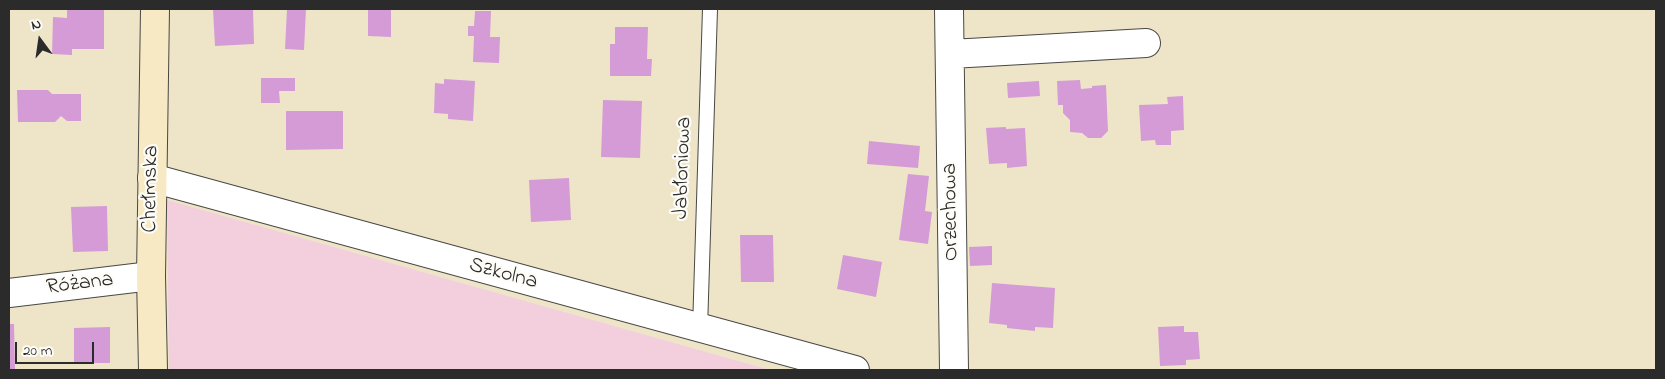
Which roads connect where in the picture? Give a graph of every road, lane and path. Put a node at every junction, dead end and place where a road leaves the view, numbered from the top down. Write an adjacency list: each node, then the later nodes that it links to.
1 (156, 9): 6 (main road, Chełmska)
2 (710, 9): 9 (lane, Jabłoniowa)
3 (949, 9): 5 (street, Orzechowa)
4 (1146, 43): 5 (street)
5 (950, 54): 12 (street, Orzechowa)
6 (152, 178): 7 (main road, Chełmska); 9 (street, Szkolna)
7 (151, 276): 8 (street, Różana); 10 (main road, Chełmska)
8 (9, 293)
9 (700, 329): 11 (street, Szkolna)
10 (153, 370)
11 (855, 370)
12 (954, 370)

